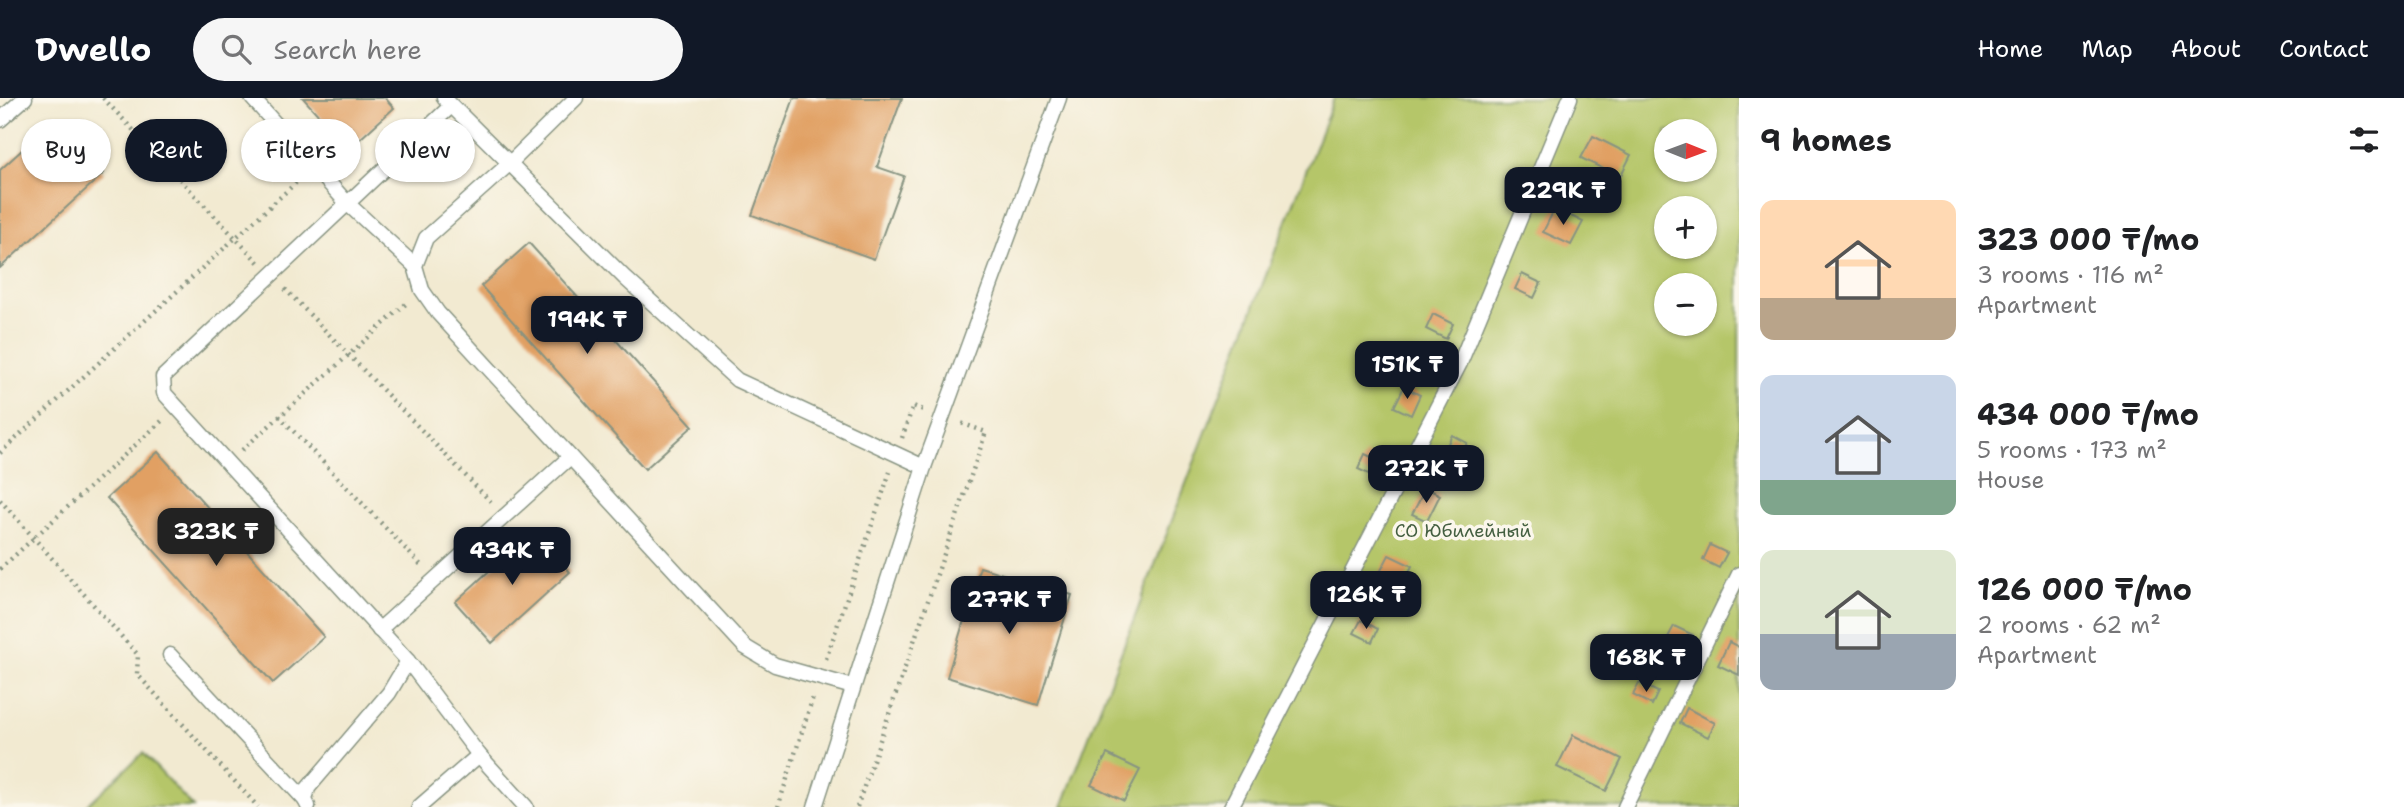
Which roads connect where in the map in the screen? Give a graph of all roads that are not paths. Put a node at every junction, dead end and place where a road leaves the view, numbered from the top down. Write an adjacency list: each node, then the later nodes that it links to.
1 (25, 98): 7 (lane)
2 (252, 98): 9 (lane)
3 (576, 98): 8 (lane)
4 (1059, 98): 12 (lane)
5 (1570, 98): 23 (lane)
6 (448, 102): 8 (lane); 9 (lane)
7 (0, 120)
8 (509, 164): 10 (lane); 12 (lane)
9 (348, 204): 10 (lane); 14 (lane)
10 (415, 266): 11 (lane)
11 (570, 457): 14 (lane); 17 (lane)
12 (924, 467): 17 (lane)
13 (1739, 573): 24 (lane)
14 (379, 630): 16 (lane)
15 (170, 655): 19 (lane)
16 (408, 661): 18 (lane); 19 (lane)
17 (853, 687): 22 (lane)
18 (478, 755): 20 (lane); 21 (lane)
19 (307, 803)
20 (419, 807)
21 (526, 807)
22 (815, 807)
23 (1231, 807)
24 (1625, 807)

